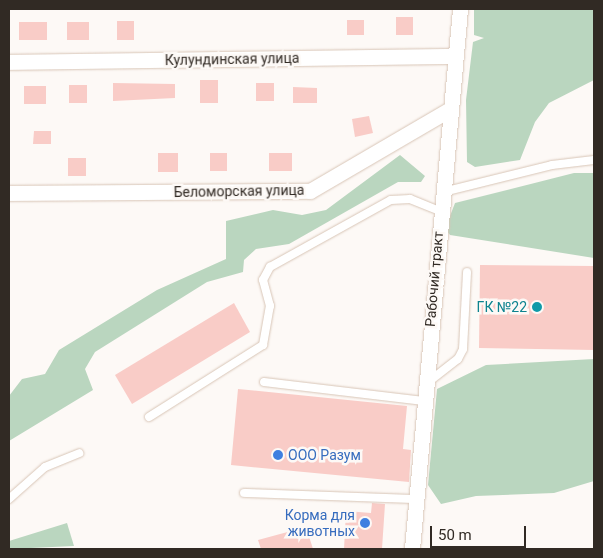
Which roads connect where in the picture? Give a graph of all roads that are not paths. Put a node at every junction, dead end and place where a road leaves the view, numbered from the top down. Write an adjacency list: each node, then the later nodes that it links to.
1 (460, 9): 2 (street, Рабочий тракт)
2 (456, 56): 3 (street, Кулундинская улица); 4 (street, Рабочий тракт)
3 (9, 62)
4 (447, 111): 6 (street, Беломорская улица); 7 (street, Рабочий тракт)
5 (594, 160): 7 (lane)
6 (9, 193)
7 (441, 193): 8 (street, Рабочий тракт)
8 (439, 211): 11 (street, Рабочий тракт); 13 (lane)
9 (467, 272): 11 (lane)
10 (264, 382): 12 (lane)
11 (425, 385): 12 (street, Рабочий тракт)
12 (424, 401): 17 (street, Рабочий тракт)
13 (149, 417)
14 (79, 452): 16 (lane)
15 (244, 493): 17 (lane)
16 (9, 499)
17 (416, 499): 18 (street, Рабочий тракт)
18 (412, 549)

